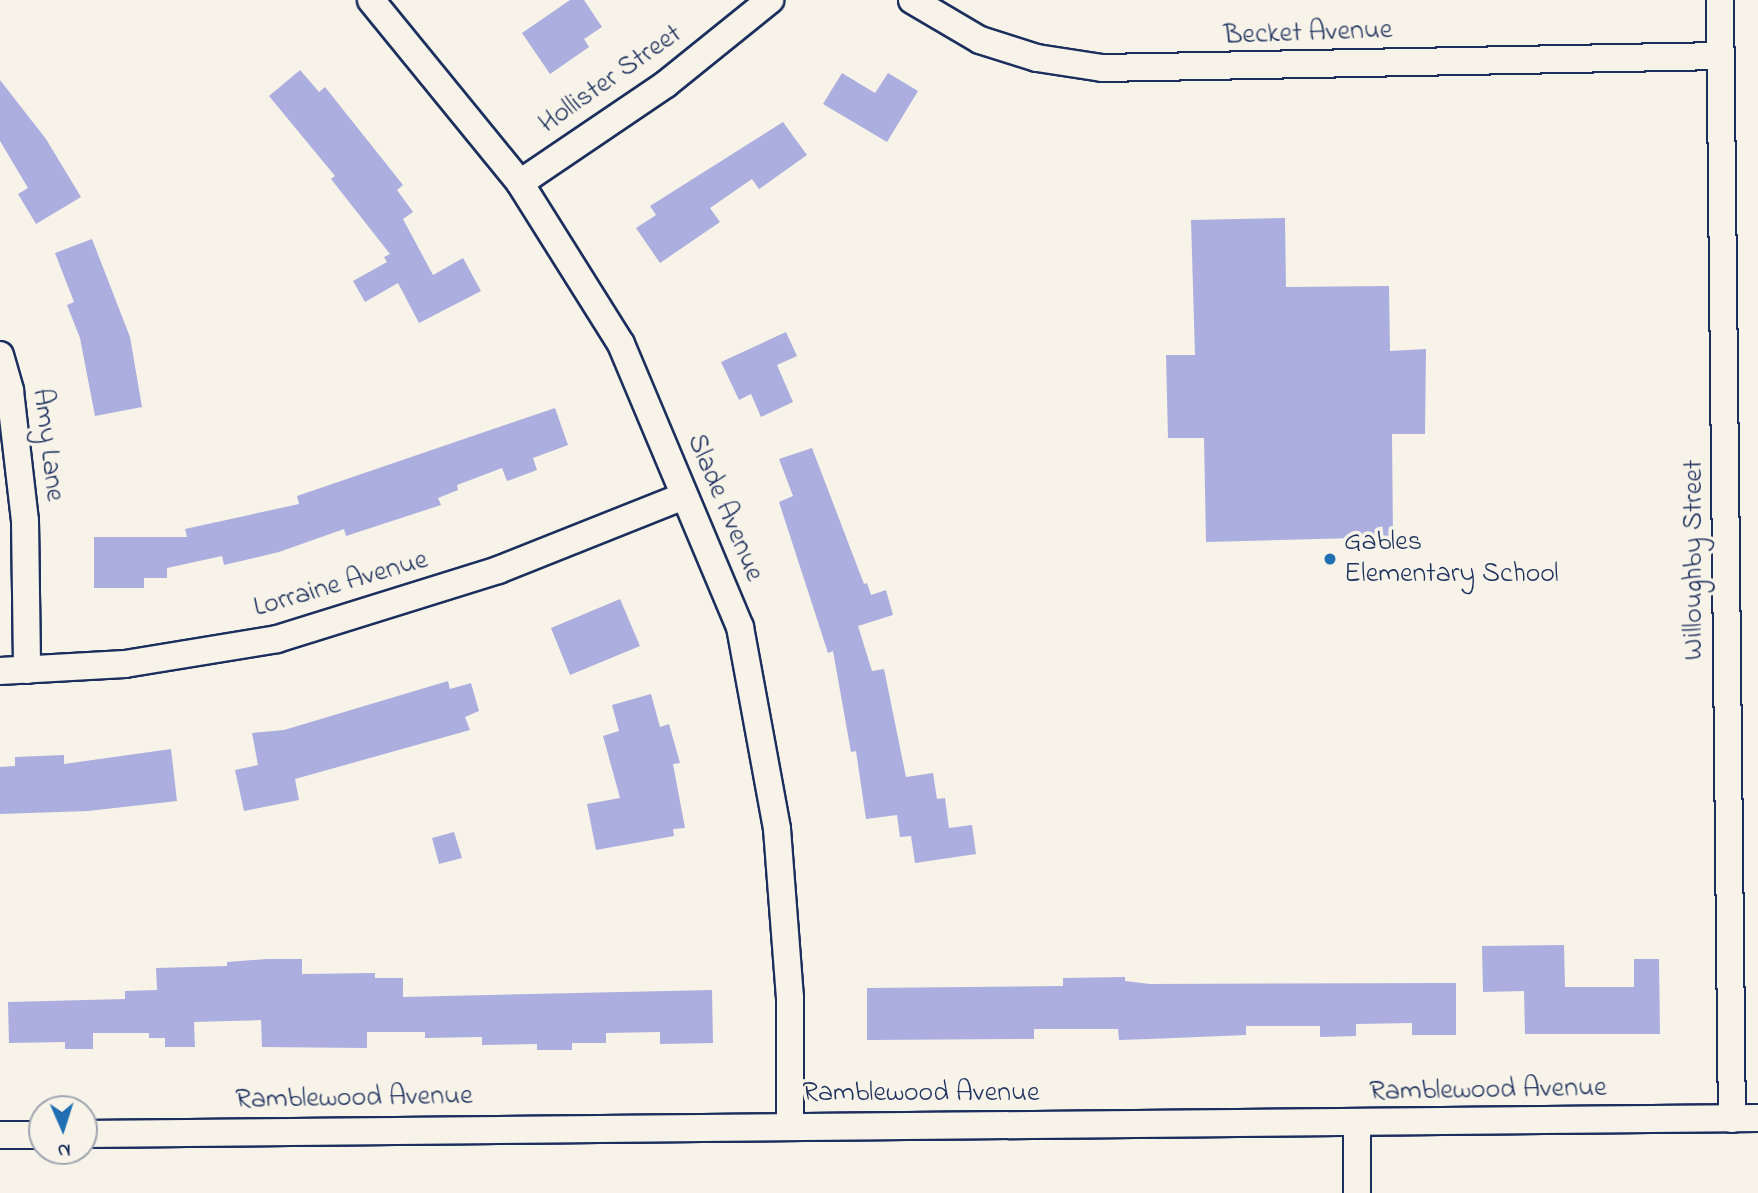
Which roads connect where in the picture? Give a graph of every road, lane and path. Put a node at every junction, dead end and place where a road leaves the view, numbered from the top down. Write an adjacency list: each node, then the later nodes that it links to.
1 (371, 0): 6 (street, Slade Avenue)
2 (770, 0): 6 (street, Hollister Street)
3 (912, 0): 5 (street, Becket Avenue)
4 (1720, 0): 5 (street, Willoughby Street)
5 (1720, 56): 11 (street, Willoughby Street)
6 (520, 183): 8 (street, Slade Avenue)
7 (0, 355): 9 (street, Amy Lane)
8 (684, 496): 9 (street, Lorraine Avenue); 13 (street, Slade Avenue)
9 (27, 670): 10 (street, Lorraine Avenue)
10 (0, 671)
11 (1745, 1119): 12 (street, Ramblewood Avenue)
12 (1357, 1124): 13 (street, Ramblewood Avenue); 17 (street)
13 (790, 1125): 14 (street, Ramblewood Avenue)
14 (98, 1134)
15 (0, 1135): 16 (street)
16 (28, 1135)
17 (1357, 1193)

